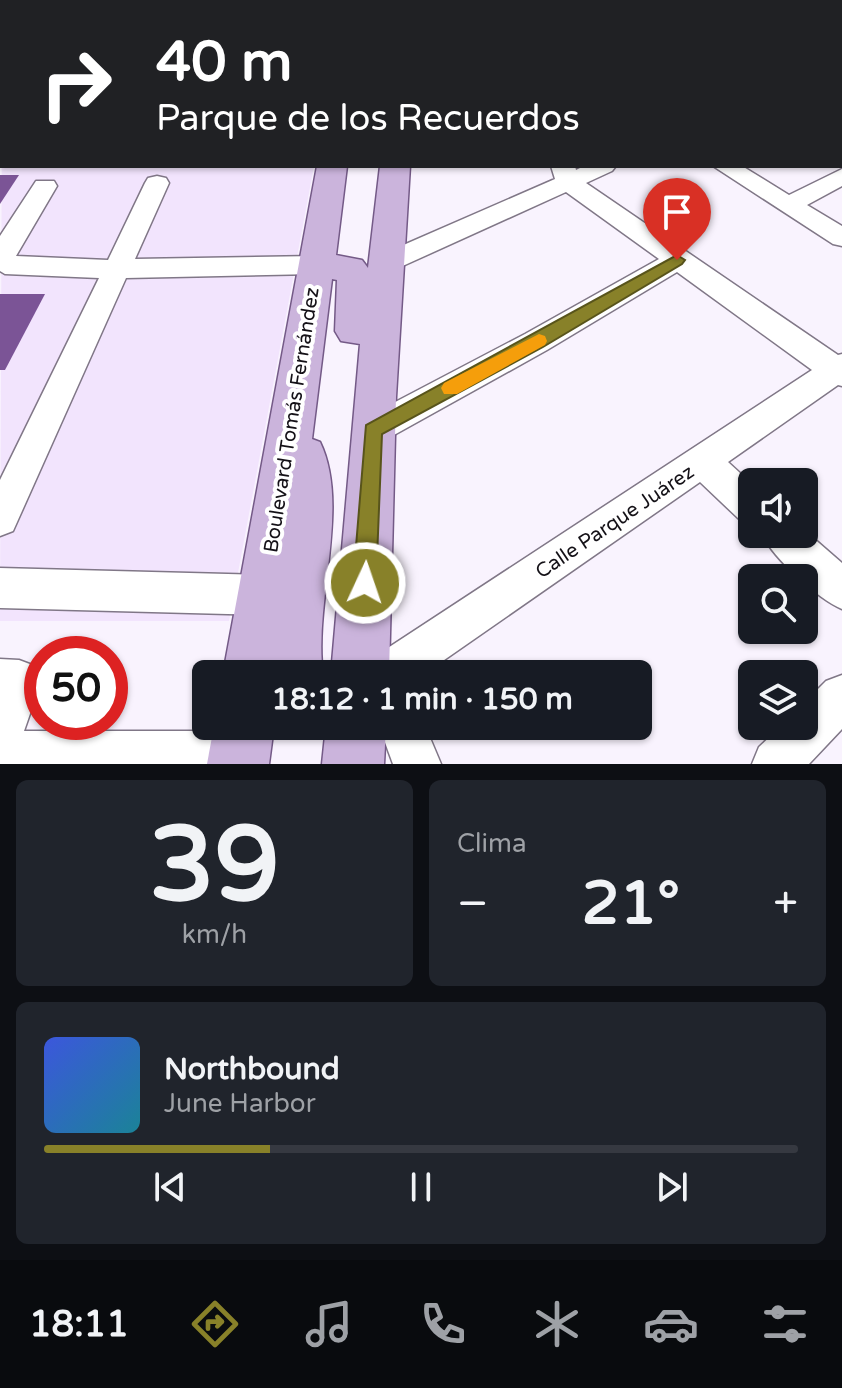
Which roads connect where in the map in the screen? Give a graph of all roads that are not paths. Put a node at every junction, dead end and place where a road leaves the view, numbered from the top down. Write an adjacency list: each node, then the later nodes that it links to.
1 (332, 168): 13 (main road, Boulevard Tomás Fernández)
2 (395, 168): 12 (main road)
3 (594, 168): 5 (street)
4 (728, 168): 9 (street)
5 (565, 174): 11 (street); 12 (street)
6 (842, 176): 9 (street)
7 (157, 183): 14 (street)
8 (45, 186): 14 (street)
9 (789, 205): 10 (street)
10 (842, 238)
11 (677, 260): 15 (street); 17 (street)
12 (386, 263): 17 (main road)
13 (316, 265): 14 (street); 16 (main road, Boulevard Tomás Fernández); 17 (main road)
14 (117, 269): 20 (street)
15 (840, 370): 18 (street, Calle Parque Juárez)
16 (295, 407): 24 (main road, Boulevard Tomás Fernández); 26 (main road)
17 (374, 414): 27 (main road)
18 (703, 462): 19 (street); 28 (street, Calle Parque Juárez)
19 (738, 494)
20 (0, 519)
21 (797, 548): 23 (street)
22 (0, 588): 24 (street)
23 (842, 589)
24 (264, 595): 25 (main road, Boulevard Tomás Fernández)
25 (254, 660)
26 (293, 660)
27 (361, 660)
28 (407, 660)
29 (0, 681): 31 (street)
30 (842, 697): 38 (street)
31 (0, 735)
32 (355, 740): 36 (main road)
33 (408, 740): 37 (street)
34 (240, 748): 35 (street)
35 (0, 755)
36 (353, 764)
37 (417, 764)
38 (776, 764)

